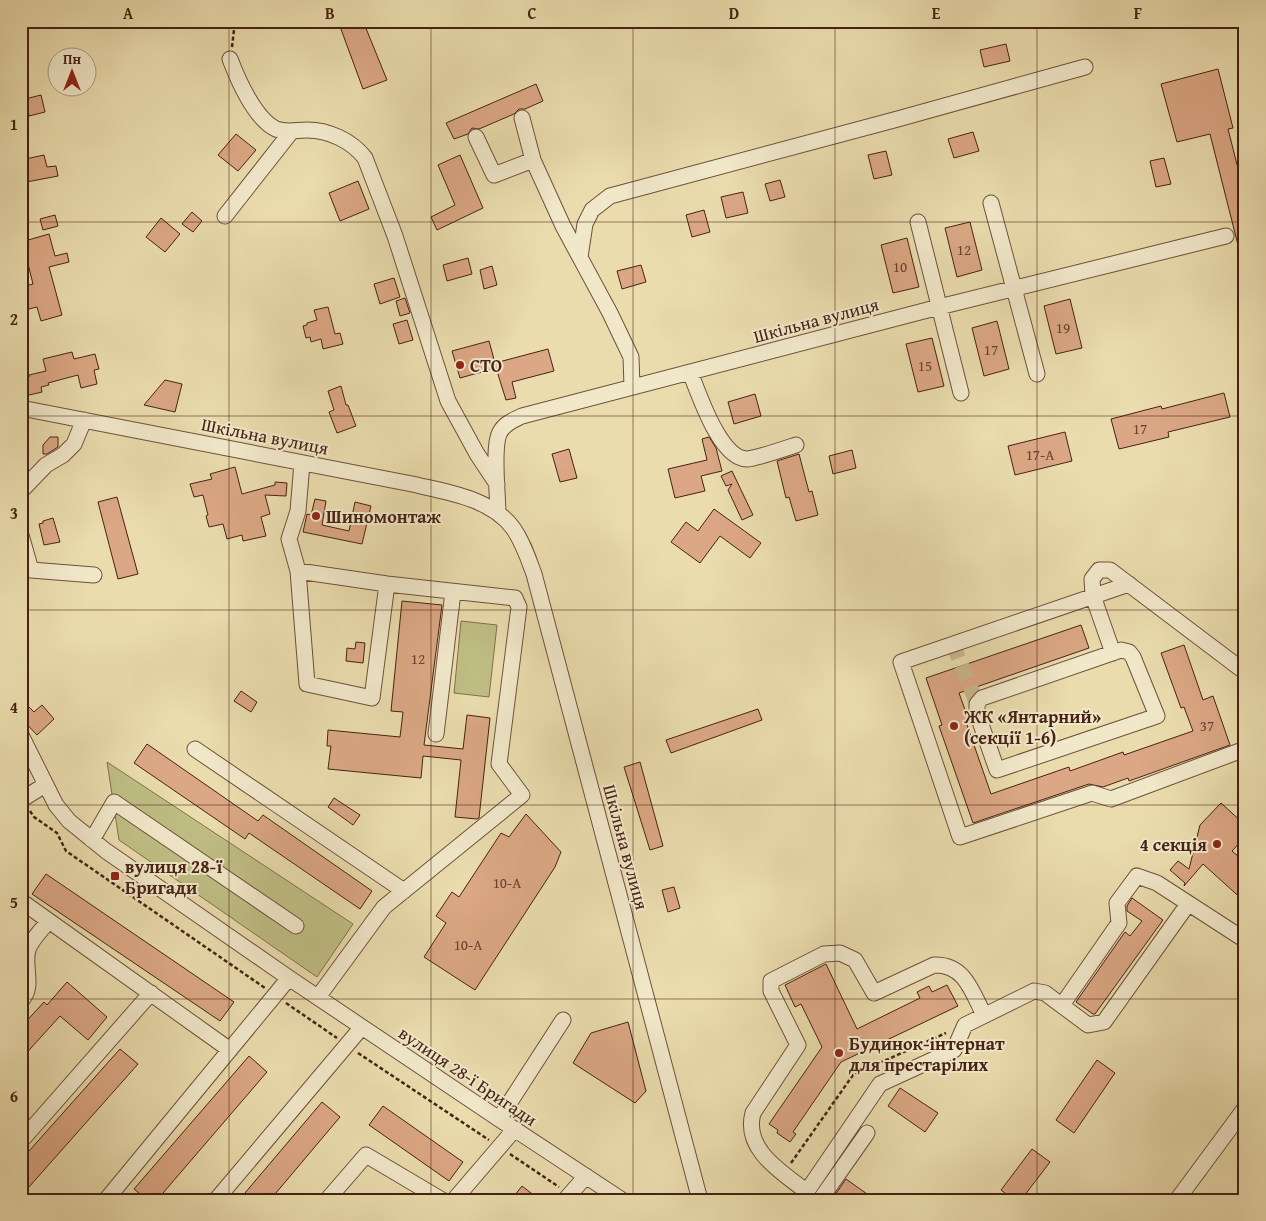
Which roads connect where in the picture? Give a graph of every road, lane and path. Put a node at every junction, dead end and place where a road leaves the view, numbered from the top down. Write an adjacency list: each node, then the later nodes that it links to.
1 (235, 21): 2 (path)
2 (230, 59): 5 (street)
3 (1085, 67): 12 (street)
4 (522, 118): 7 (street)
5 (291, 132): 9 (street); 23 (street)
6 (476, 136): 7 (street)
7 (533, 160): 12 (street)
8 (991, 203): 13 (street)
9 (226, 216)
10 (918, 222): 14 (street)
11 (1226, 236): 13 (street, Шкільна вулиця)
12 (580, 257): 17 (street)
13 (1014, 289): 14 (street, Шкільна вулиця); 16 (street)
14 (939, 307): 15 (street, Шкільна вулиця); 18 (street)
15 (690, 372): 17 (street, Шкільна вулиця); 21 (street)
16 (1037, 374)
17 (632, 387): 23 (street, Шкільна вулиця)
18 (961, 394)
19 (21, 408): 20 (street, Шкільна вулиця)
20 (84, 420): 22 (street, Шкільна вулиця); 24 (street)
21 (796, 445)
22 (302, 463): 25 (street, Шкільна вулиця); 27 (street)
23 (498, 484): 25 (street, Шкільна вулиця)
24 (21, 491)
25 (498, 513): 74 (street, Шкільна вулиця)
26 (21, 535): 28 (street)
27 (298, 571): 29 (street); 29 (street)
28 (94, 575)
29 (387, 584): 31 (street)
30 (1129, 584): 32 (street); 32 (street); 34 (street)
31 (453, 592): 35 (street); 42 (street)
32 (1093, 596): 33 (street); 37 (street)
33 (1113, 653): 33 (street)
34 (1245, 672)
35 (436, 734)
36 (21, 735): 39 (street, вулиця 28-ї Бригади)
37 (1245, 749)
38 (195, 750): 42 (street)
39 (45, 784): 40 (street); 41 (street, вулиця 28-ї Бригади)
40 (21, 800): 50 (path)
41 (92, 840): 46 (street); 48 (street, вулиця 28-ї Бригади)
42 (404, 891): 51 (street)
43 (21, 901): 45 (street)
44 (1188, 904): 47 (street); 53 (street); 53 (street)
45 (49, 920): 49 (street); 52 (street)
46 (296, 926)
47 (1245, 940)
48 (289, 978): 50 (street); 51 (street, вулиця 28-ї Бригади)
49 (151, 993): 58 (street); 63 (street)
50 (275, 995): 57 (path); 58 (street)
51 (318, 997): 56 (street, вулиця 28-ї Бригади)
52 (21, 1001)
53 (1062, 1005): 54 (street)
54 (984, 1015): 66 (street); 66 (street)
55 (563, 1020): 60 (street)
56 (362, 1027): 57 (street); 60 (street, вулиця 28-ї Бригади)
57 (347, 1046): 64 (path); 69 (street)
58 (230, 1050): 67 (street)
59 (1245, 1108): 76 (street)
60 (499, 1119): 61 (street, вулиця 28-ї Бригади)
61 (514, 1130): 64 (street); 65 (street, вулиця 28-ї Бригади)
62 (867, 1133): 75 (street)
63 (21, 1141)
64 (500, 1147): 68 (path); 72 (street)
65 (586, 1176): 68 (street); 73 (street, вулиця 28-ї Бригади)
66 (804, 1196)
67 (113, 1197)
68 (567, 1197)
69 (216, 1200)
70 (327, 1200): 71 (street)
71 (442, 1200)
72 (454, 1200)
73 (622, 1200)
74 (700, 1200)
75 (820, 1200)
76 (1177, 1200)

